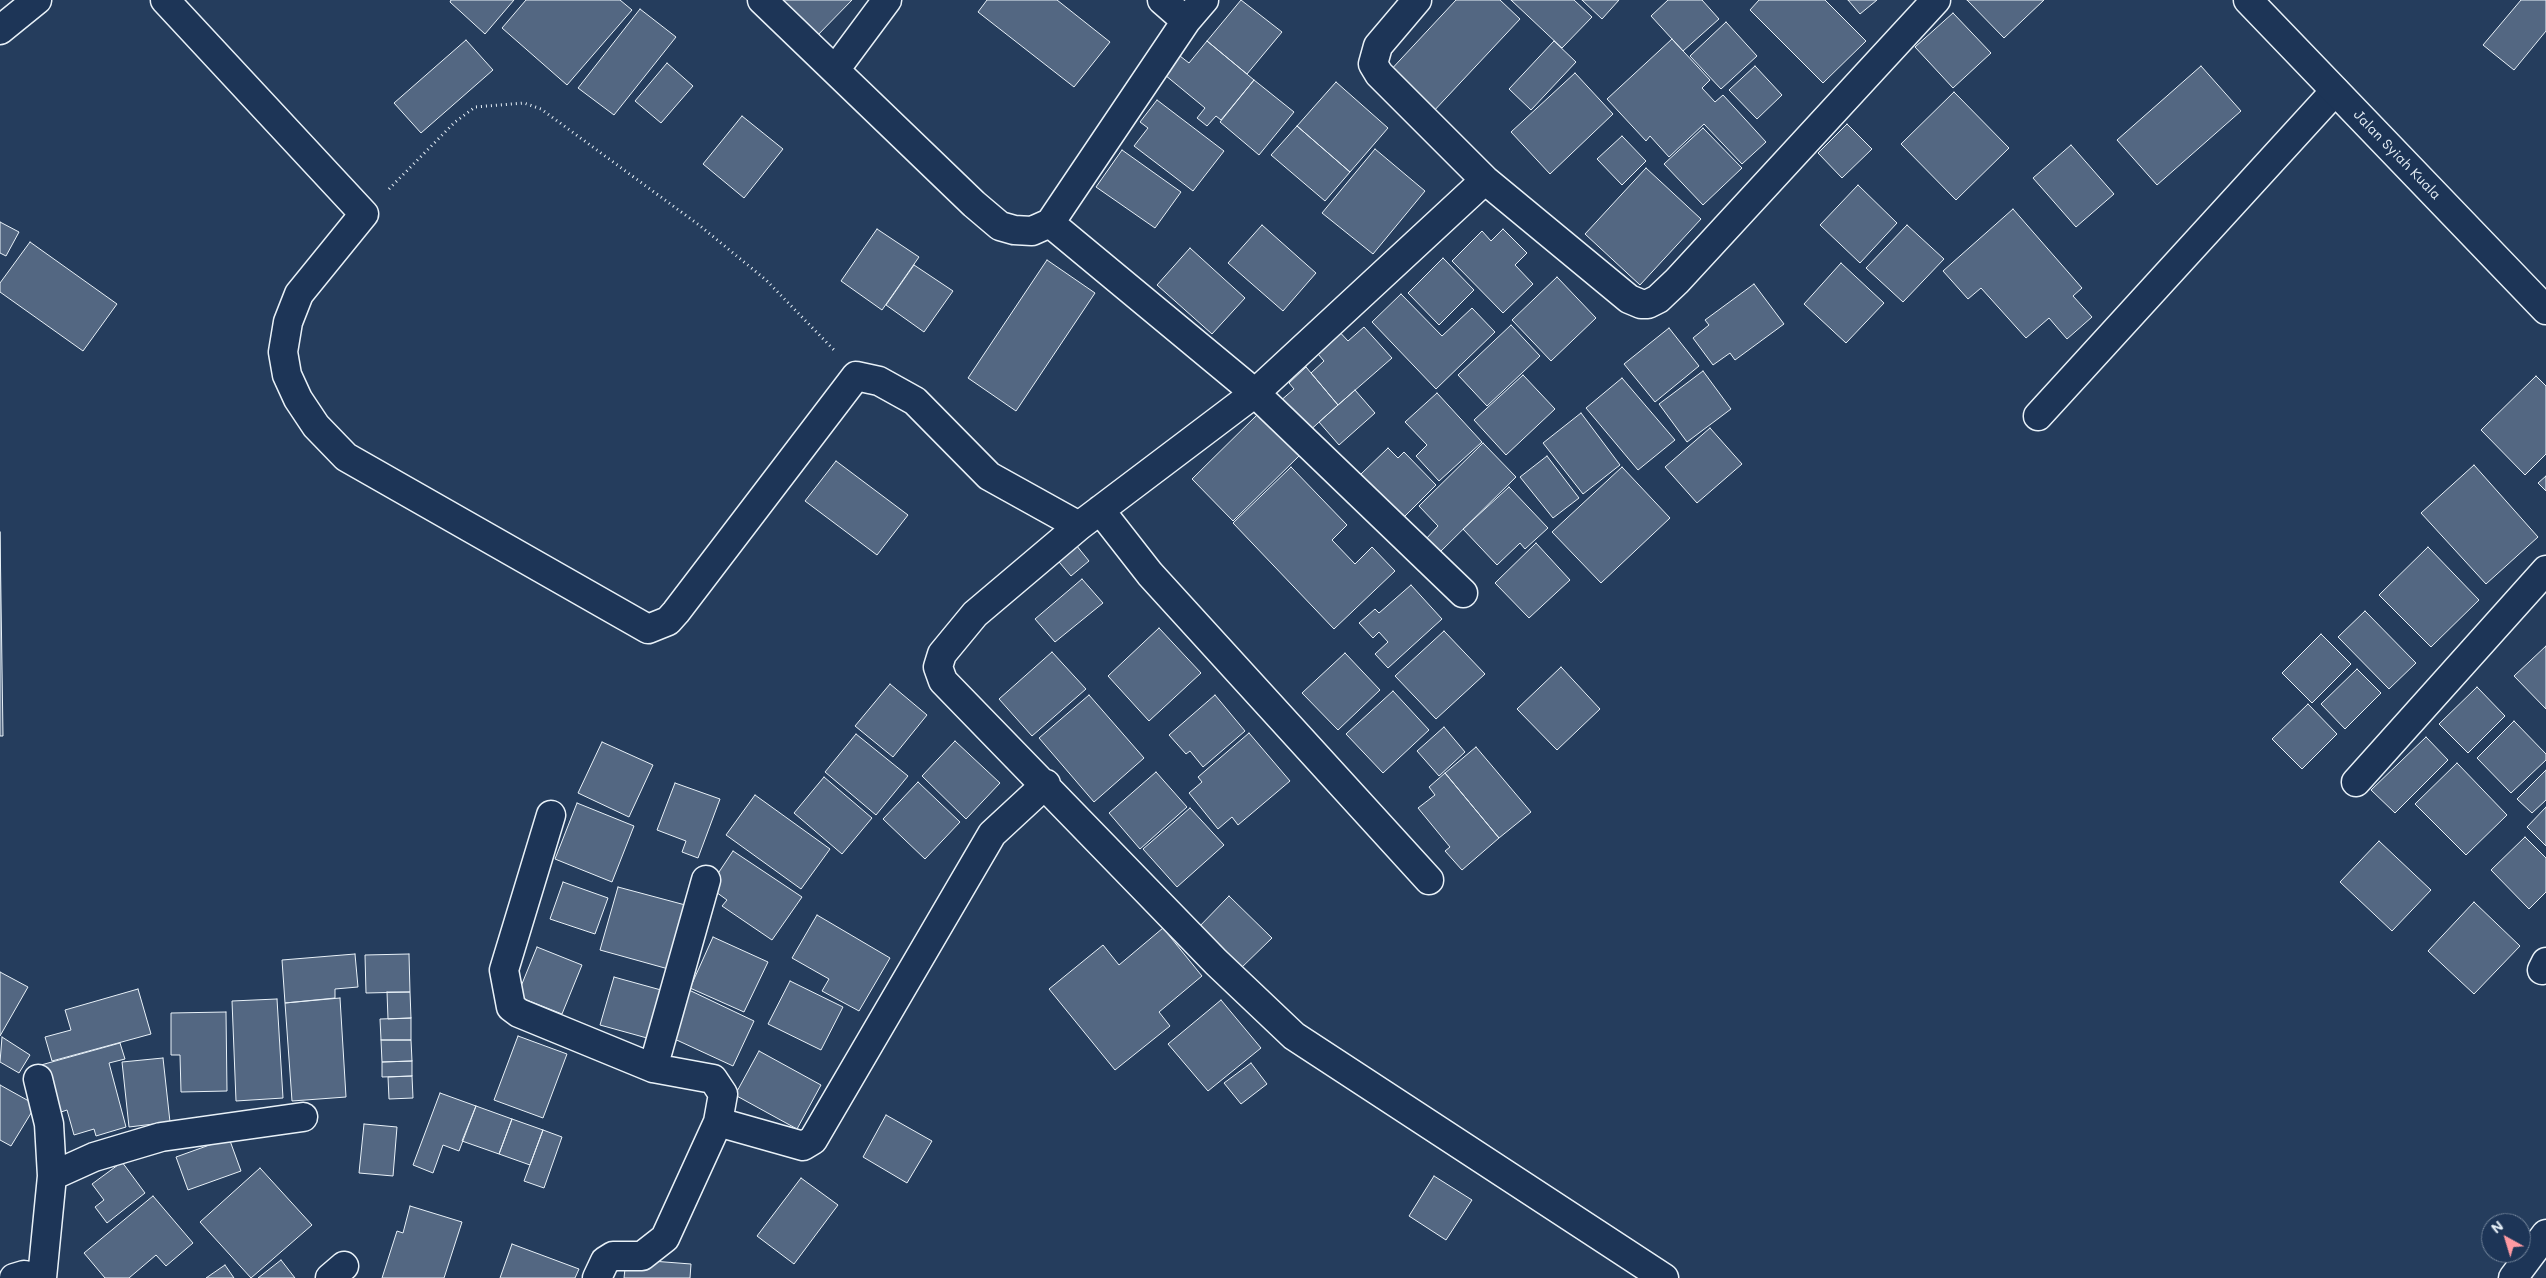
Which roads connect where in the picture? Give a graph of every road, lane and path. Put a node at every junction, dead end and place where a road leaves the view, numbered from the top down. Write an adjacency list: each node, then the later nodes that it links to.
1 (37, 0): 11 (street)
2 (165, 0): 15 (street)
3 (762, 0): 12 (street)
4 (886, 0): 12 (street)
5 (1162, 0): 10 (street)
6 (1204, 0): 10 (street)
7 (1417, 0): 14 (street)
8 (1936, 0): 14 (street)
9 (2248, 0): 13 (street, Jalan Syiah Kuala)
10 (1186, 21): 16 (street)
11 (0, 30)
12 (835, 70): 16 (street)
13 (2335, 91): 17 (street, Jalan Syiah Kuala); 20 (street)
14 (1485, 180): 19 (street)
15 (364, 214): 18 (path); 18 (street)
16 (1050, 223): 19 (street)
17 (2546, 310)
18 (856, 376): 21 (street)
19 (1255, 393): 21 (street); 23 (street)
20 (2038, 416)
21 (1089, 518): 25 (street); 28 (street)
22 (2546, 570): 24 (street)
23 (1464, 593)
24 (2356, 782)
25 (1046, 784): 32 (street); 39 (street)
26 (552, 814): 29 (street)
27 (706, 880): 29 (street)
28 (1429, 880)
29 (653, 1068): 32 (street)
30 (38, 1079): 33 (street)
31 (302, 1117): 33 (street)
32 (718, 1122): 38 (street)
33 (52, 1176): 37 (street)
34 (2546, 1234): 40 (street)
35 (14, 1278): 36 (street)
36 (37, 1278)
37 (42, 1278)
38 (597, 1278)
39 (1664, 1278)
40 (2513, 1278)

